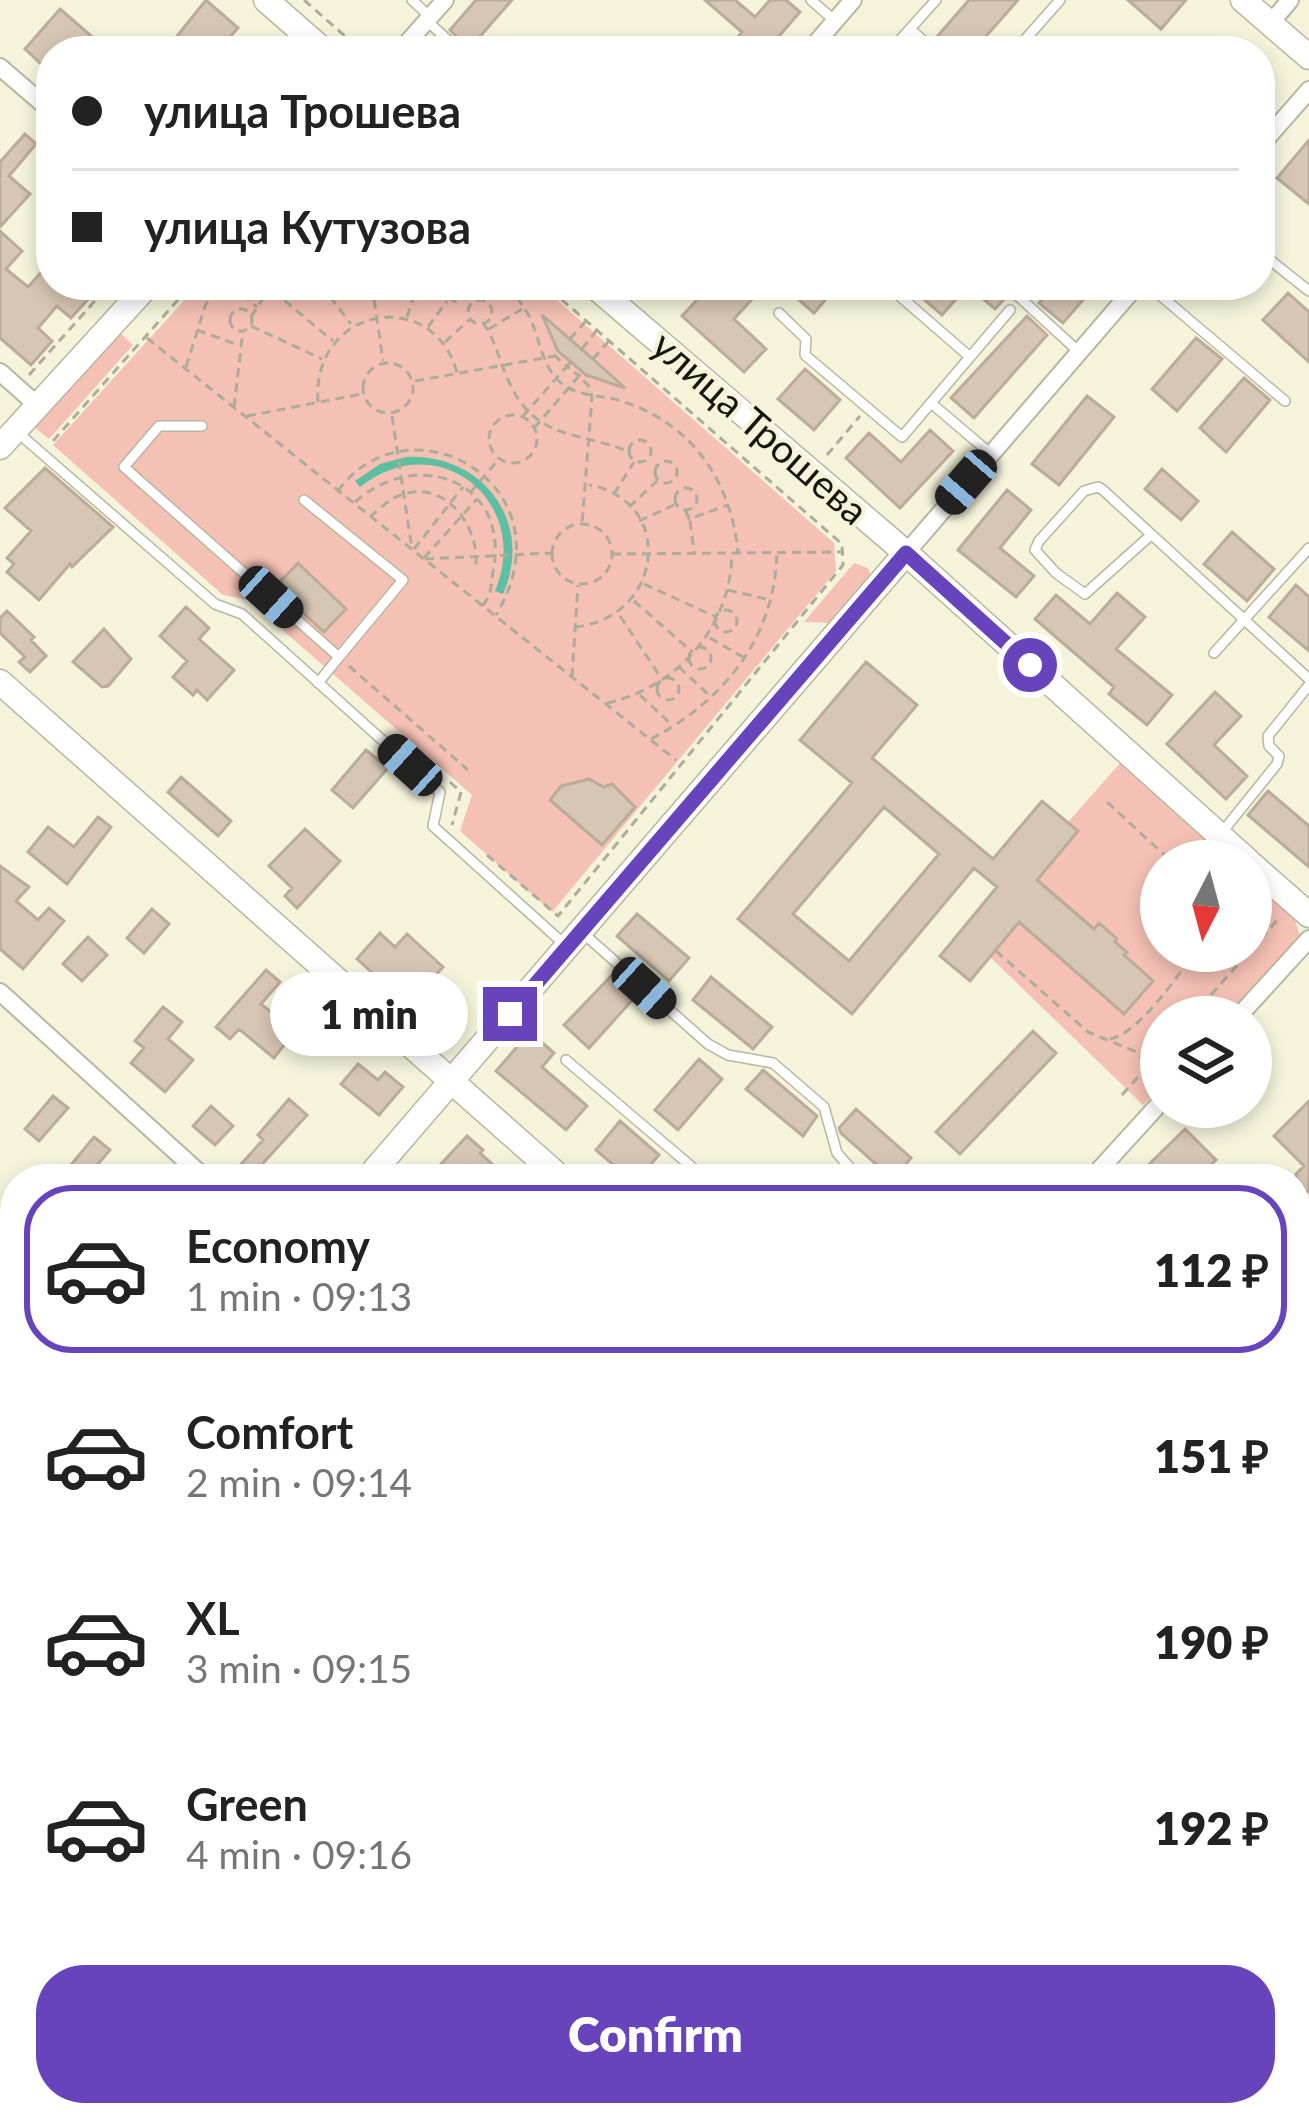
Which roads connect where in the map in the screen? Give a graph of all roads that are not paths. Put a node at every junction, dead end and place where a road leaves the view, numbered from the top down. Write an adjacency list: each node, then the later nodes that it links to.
1 (266, 0): 14 (street)
2 (412, 0): 10 (lane)
3 (445, 0): 10 (street)
4 (811, 0): 11 (lane)
5 (854, 0): 11 (street)
6 (936, 0): 13 (lane)
7 (1060, 0): 20 (lane)
8 (1243, 0): 12 (street)
9 (1290, 0): 12 (street)
10 (428, 19): 15 (street); 16 (lane)
11 (835, 21): 17 (street)
12 (1270, 25): 21 (street)
13 (910, 29): 18 (lane); 19 (lane)
14 (307, 36)
15 (413, 36)
16 (445, 36)
17 (822, 36)
18 (904, 36)
19 (918, 36)
20 (1028, 36)
21 (1309, 57)
22 (0, 67): 24 (street)
23 (1309, 90): 25 (street)
24 (36, 98)
25 (1275, 129)
26 (1275, 264): 27 (lane)
27 (1309, 291)
28 (132, 300): 39 (street)
29 (614, 300): 48 (street, улица Трошева)
30 (904, 300): 37 (lane)
31 (1022, 300): 36 (lane)
32 (1124, 300): 36 (street)
33 (1154, 300): 40 (lane)
34 (1010, 310): 37 (lane)
35 (779, 314): 41 (lane)
36 (1079, 352): 44 (street)
37 (970, 357): 41 (lane)
38 (0, 371): 39 (street)
39 (28, 396): 43 (street)
40 (1285, 401)
41 (932, 404): 44 (lane)
42 (202, 426): 51 (lane)
43 (8, 439): 54 (lane)
44 (991, 454): 48 (street)
45 (304, 500): 51 (lane)
46 (1151, 535): 46 (lane); 49 (lane)
47 (1309, 548): 49 (lane)
48 (906, 553): 55 (street, улица Трошева); 60 (street)
49 (1245, 619): 50 (lane); 53 (lane)
50 (1214, 653)
51 (339, 657): 54 (lane)
52 (0, 682): 64 (street)
53 (1309, 682): 55 (lane)
54 (318, 683): 60 (lane)
55 (1220, 835): 56 (street, улица Трошева)
56 (1226, 840)
57 (1272, 882): 58 (street, улица Трошева)
58 (1301, 909)
59 (1309, 939): 62 (street)
60 (574, 940): 64 (street); 70 (lane)
61 (0, 992): 66 (street)
62 (1257, 996)
63 (566, 1060): 69 (lane)
64 (453, 1081): 67 (street); 68 (street)
65 (1140, 1125): 71 (street)
66 (189, 1164)
67 (380, 1164)
68 (545, 1164)
69 (688, 1164)
70 (847, 1164)
71 (1105, 1164)

